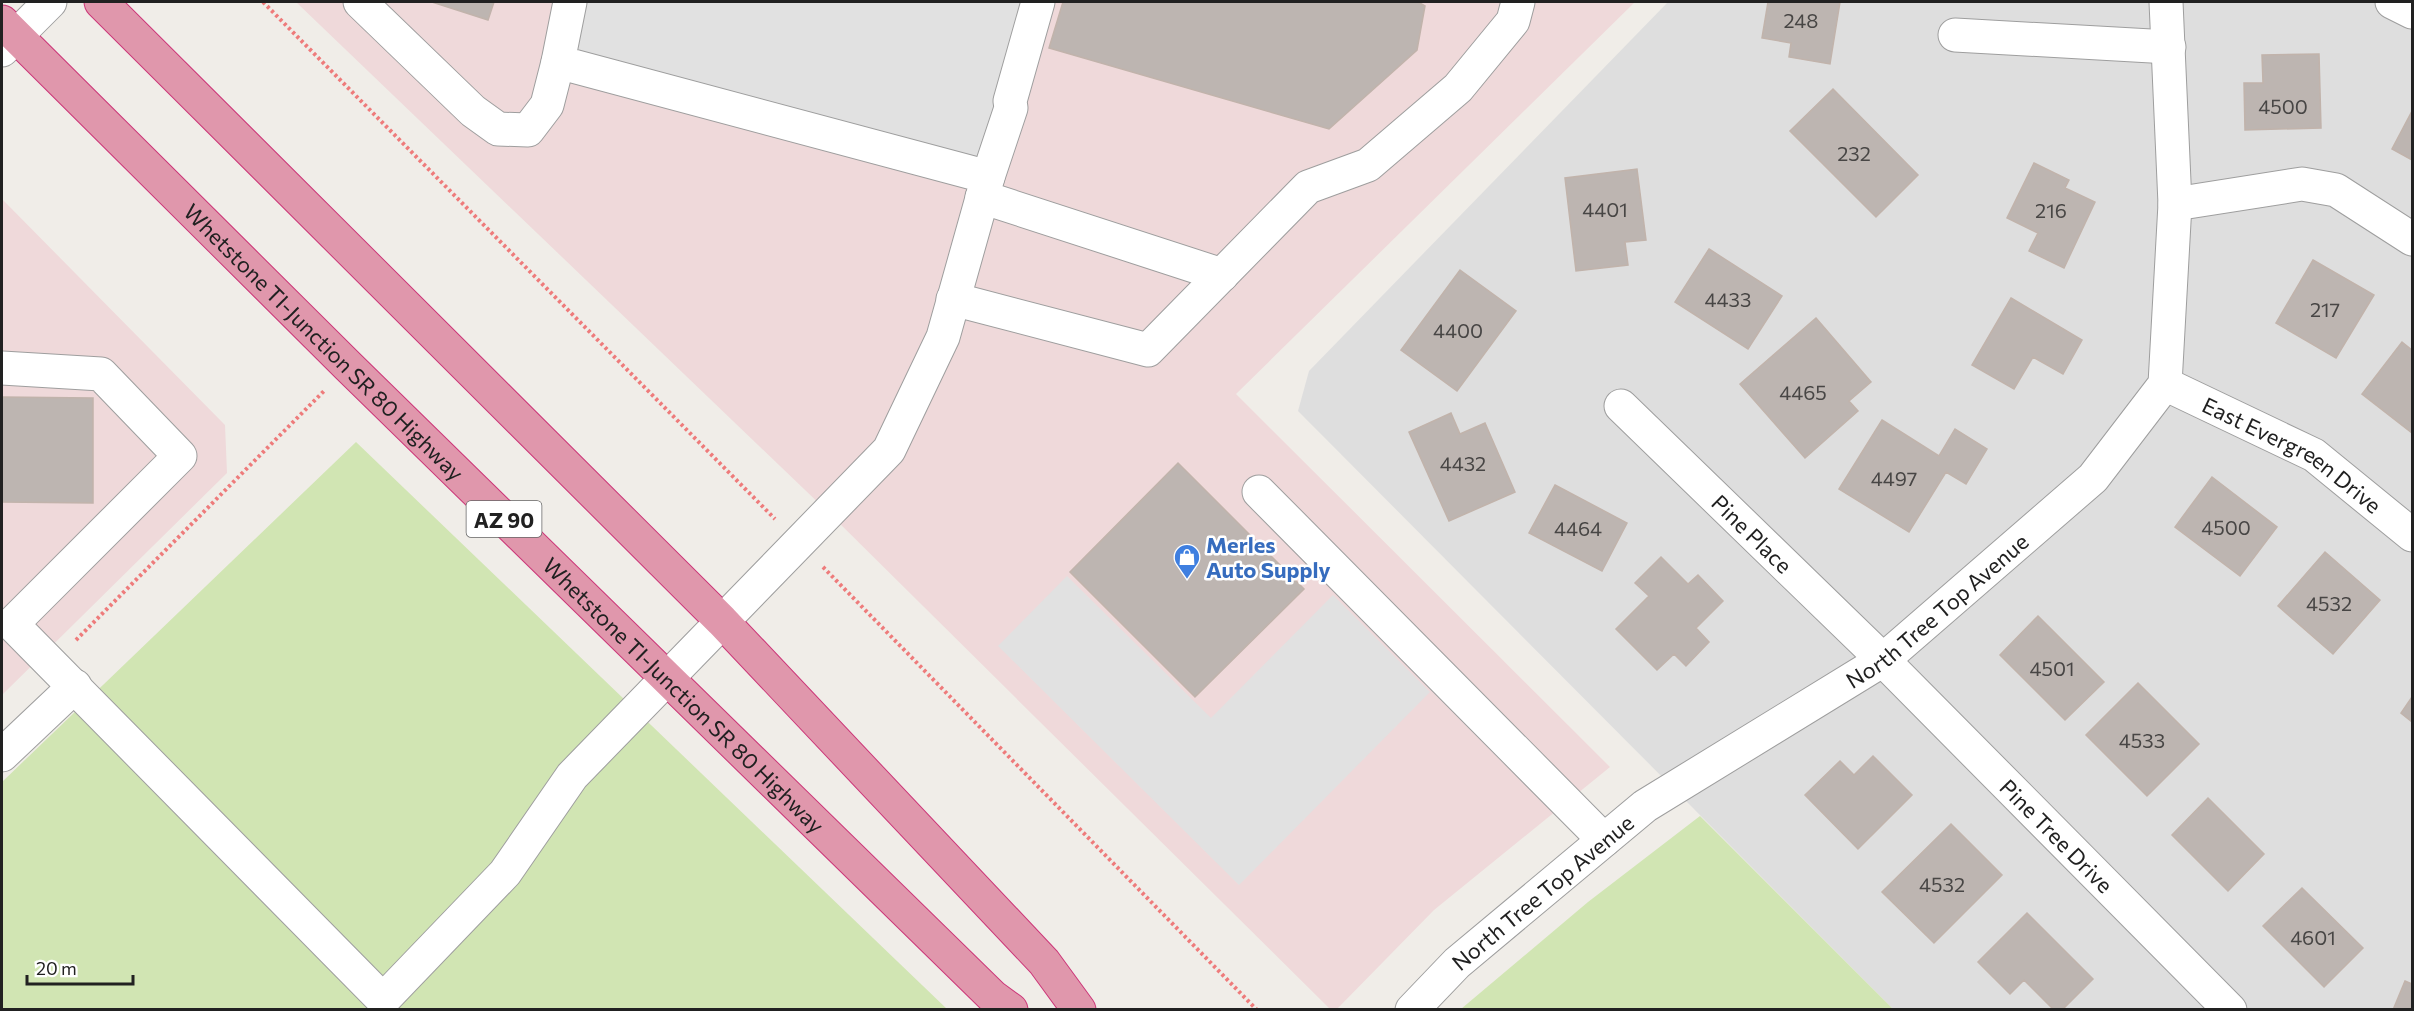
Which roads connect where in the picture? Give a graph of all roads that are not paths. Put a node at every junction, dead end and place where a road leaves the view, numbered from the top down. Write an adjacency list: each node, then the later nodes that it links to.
1 (50, 2): 11 (street)
2 (101, 2): 24 (highway)
3 (360, 2): 13 (street)
4 (570, 2): 13 (street)
5 (1038, 2): 14 (street)
6 (1518, 2): 17 (street)
7 (2166, 2): 12 (street)
8 (2392, 2): 9 (street)
9 (2412, 12)
10 (1955, 35): 12 (street)
11 (6, 36): 28 (highway, Whetstone TI-Junction SR 80 Highway / AZ 90)
12 (2169, 47): 15 (street)
13 (558, 62): 14 (street)
14 (985, 187): 17 (street); 18 (street)
15 (2175, 204): 16 (street); 20 (street)
16 (2412, 239)
17 (1222, 274): 18 (street)
18 (953, 299): 24 (street)
19 (2, 368): 25 (street)
20 (2165, 384): 23 (street, East Evergreen Drive); 26 (street, North Tree Top Avenue)
21 (1621, 406): 26 (street, Pine Place)
22 (1259, 492): 30 (street)
23 (2412, 535)
24 (722, 621): 28 (street); 32 (highway)
25 (7, 625): 27 (street)
26 (1883, 660): 30 (street, North Tree Top Avenue); 34 (street, Pine Tree Drive)
27 (64, 674): 28 (street); 29 (street)
28 (667, 678): 31 (highway, Whetstone TI-Junction SR 80 Highway / AZ 90)
29 (2, 755)
30 (1604, 840): 33 (street, North Tree Top Avenue)
31 (1011, 1010)
32 (1079, 1010)
33 (1412, 1010)
34 (2230, 1010)

